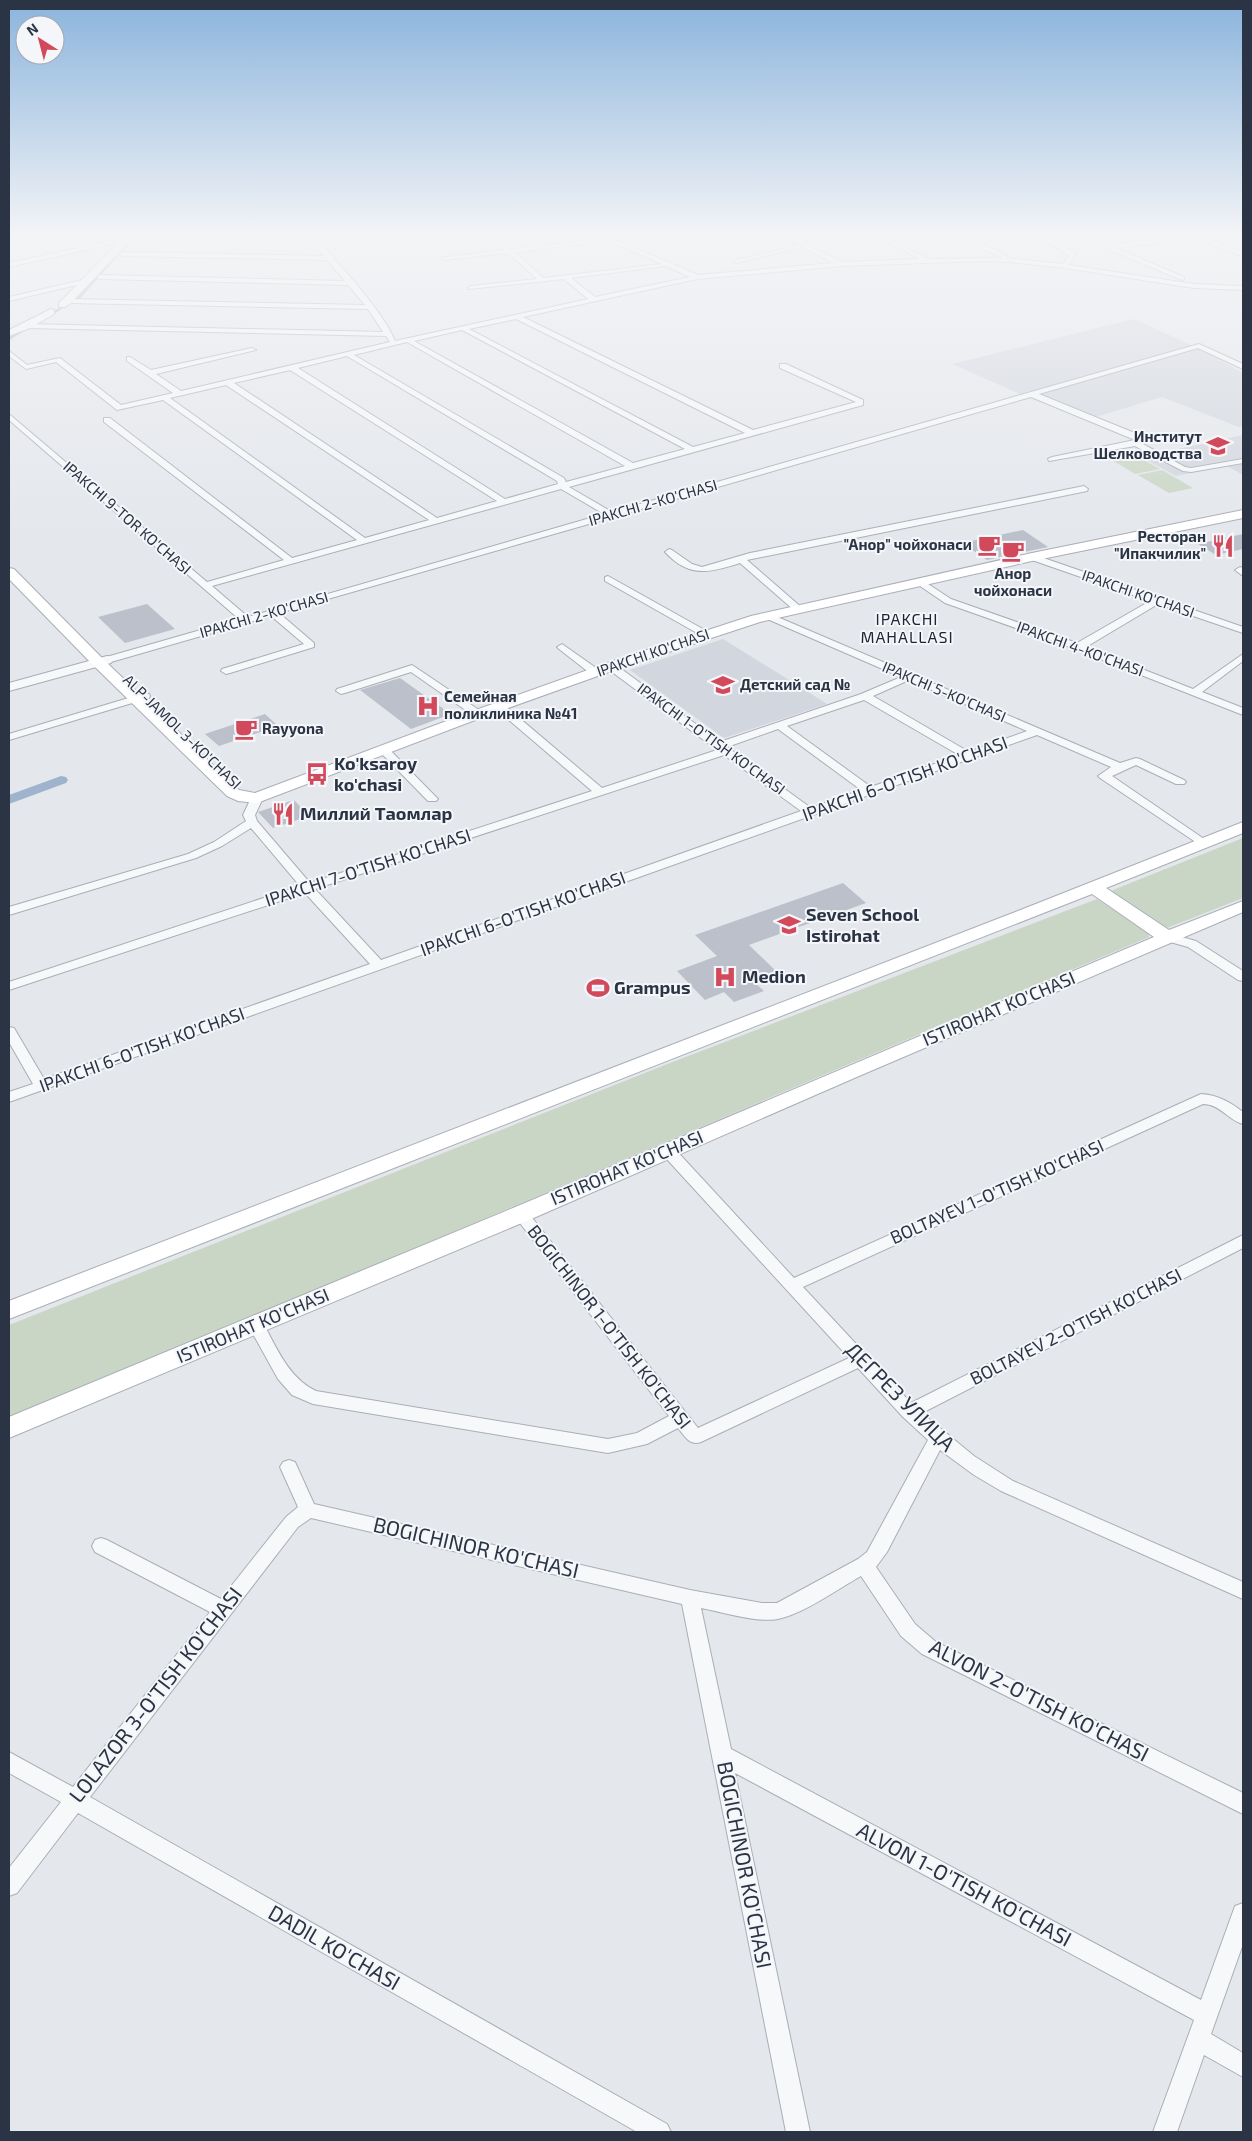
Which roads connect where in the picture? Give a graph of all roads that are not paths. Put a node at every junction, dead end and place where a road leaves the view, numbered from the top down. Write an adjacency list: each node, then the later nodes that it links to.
1 (340, 333): 5 (street)
2 (440, 333): 6 (street)
3 (471, 333): 24 (street)
4 (550, 333): 22 (street)
5 (389, 334): 7 (street)
6 (408, 340): 7 (street); 27 (street)
7 (394, 343): 10 (street)
8 (252, 350): 15 (street)
9 (9, 353): 19 (street)
10 (348, 354): 13 (street); 28 (street)
11 (130, 359): 15 (street)
12 (783, 366): 22 (street)
13 (291, 367): 16 (street); 30 (street)
14 (1243, 367): 18 (street, IPAKCHI 2-KO'CHASI)
15 (149, 373): 17 (street)
16 (227, 382): 17 (street); 33 (street)
17 (178, 393): 19 (street)
18 (1031, 394): 23 (street); 32 (street, IPAKCHI 2-KO'CHASI)
19 (165, 398): 34 (street)
20 (9, 416): 43 (street, IPAKCHI 9-TOR KO'CHASI)
21 (107, 420): 39 (street)
22 (752, 433): 24 (street)
23 (1136, 443): 25 (street); 26 (street)
24 (693, 450): 27 (street)
25 (1052, 459)
26 (1243, 460)
27 (632, 466): 28 (street)
28 (562, 486): 30 (street); 32 (street)
29 (1084, 489): 38 (street)
30 (504, 502): 33 (street)
31 (1243, 514): 36 (main road, IPAKCHI KO'CHASI)
32 (611, 515): 46 (street, IPAKCHI 2-KO'CHASI)
33 (436, 521): 34 (street)
34 (364, 541): 39 (street)
35 (669, 552): 38 (street)
36 (1032, 557): 42 (main road, IPAKCHI KO'CHASI); 44 (street, IPAKCHI KO'CHASI)
37 (9, 560): 54 (main road)
38 (742, 560): 45 (street)
39 (290, 561): 43 (street)
40 (9, 572): 54 (main road)
41 (608, 579): 50 (street)
42 (919, 582): 45 (main road, IPAKCHI KO'CHASI); 51 (street, IPAKCHI 4-KO'CHASI)
43 (205, 585): 48 (street, IPAKCHI 9-TOR KO'CHASI)
44 (1156, 601): 49 (street, IPAKCHI KO'CHASI); 51 (street)
45 (798, 609): 47 (main road, IPAKCHI KO'CHASI)
46 (272, 612): 48 (street, IPAKCHI 2-KO'CHASI); 56 (street)
47 (768, 616): 50 (main road, IPAKCHI KO'CHASI); 58 (street, IPAKCHI 5-KO'CHASI)
48 (246, 620): 54 (street, IPAKCHI 2-KO'CHASI)
49 (1243, 630)
50 (707, 635): 55 (main road, IPAKCHI KO'CHASI)
51 (1078, 647): 61 (street, IPAKCHI 4-KO'CHASI)
52 (562, 648): 57 (street)
53 (1243, 657): 61 (street)
54 (102, 661): 59 (street); 63 (main road, ALP-JAMOL 3-KO'CHASI)
55 (612, 666): 57 (main road, IPAKCHI KO'CHASI); 71 (street, IPAKCHI 1-O'TISH KO'CHASI)
56 (226, 671)
57 (595, 672): 64 (main road, IPAKCHI KO'CHASI)
58 (908, 677): 62 (street, IPAKCHI 7-O'TISH KO'CHASI); 68 (street, IPAKCHI 5-KO'CHASI)
59 (9, 687)
60 (341, 691): 66 (street)
61 (1195, 692): 65 (street, IPAKCHI 4-KO'CHASI)
62 (865, 696): 67 (street, IPAKCHI 7-O'TISH KO'CHASI); 72 (street)
63 (140, 697): 69 (street); 77 (main road, ALP-JAMOL 3-KO'CHASI)
64 (500, 707): 66 (main road, IPAKCHI KO'CHASI); 76 (street)
65 (1243, 712)
66 (478, 714): 70 (main road, IPAKCHI KO'CHASI)
67 (780, 725): 71 (street, IPAKCHI 7-O'TISH KO'CHASI); 75 (street)
68 (1038, 731): 72 (street, IPAKCHI 6-O'TISH KO'CHASI); 73 (street, IPAKCHI 5-KO'CHASI)
69 (9, 737)
70 (383, 748): 77 (main road, IPAKCHI KO'CHASI); 78 (street)
71 (724, 748): 76 (street, IPAKCHI 7-O'TISH KO'CHASI); 79 (street, IPAKCHI 1-O'TISH KO'CHASI)
72 (968, 756): 75 (street, IPAKCHI 6-O'TISH KO'CHASI)
73 (1120, 767): 74 (street); 82 (street)
74 (1180, 782)
75 (870, 791): 79 (street, IPAKCHI 6-O'TISH KO'CHASI)
76 (600, 792): 84 (street, IPAKCHI 7-O'TISH KO'CHASI)
77 (257, 798): 80 (street)
78 (432, 799)
79 (810, 813): 88 (street, IPAKCHI 6-O'TISH KO'CHASI)
80 (252, 822): 84 (street); 86 (street)
81 (1243, 828): 82 (main road)
82 (1204, 843): 83 (main road)
83 (1093, 887): 87 (main road); 99 (main road)
84 (309, 888): 88 (street); 90 (street, IPAKCHI 7-O'TISH KO'CHASI)
85 (1243, 906): 87 (main road, ISTIROHAT KO'CHASI)
86 (9, 911)
87 (1167, 938): 89 (street); 95 (main road, ISTIROHAT KO'CHASI)
88 (378, 966): 92 (street, IPAKCHI 6-O'TISH KO'CHASI)
89 (1243, 977)
90 (9, 986)
91 (9, 1031): 92 (street)
92 (41, 1086): 93 (street, IPAKCHI 6-O'TISH KO'CHASI)
93 (9, 1097)
94 (1243, 1119): 98 (street, BOLTAYEV 1-O'TISH KO'CHASI)
95 (668, 1151): 96 (main road, ISTIROHAT KO'CHASI); 98 (street, ДЕГРЕЗ УЛИЦА)
96 (521, 1214): 100 (main road, ISTIROHAT KO'CHASI); 103 (street, BOGICHINOR 1-O'TISH KO'CHASI)
97 (1243, 1240): 102 (street, BOLTAYEV 2-O'TISH KO'CHASI)
98 (792, 1285): 101 (street, ДЕГРЕЗ УЛИЦА)
99 (9, 1310)
100 (256, 1325): 103 (street); 104 (main road, ISTIROHAT KO'CHASI)
101 (862, 1359): 102 (street, ДЕГРЕЗ УЛИЦА); 103 (street, BOGICHINOR 1-O'TISH KO'CHASI)
102 (909, 1412): 105 (street, ДЕГРЕЗ УЛИЦА)
103 (679, 1419)
104 (9, 1428)
105 (937, 1439): 109 (street, BOGICHINOR KO'CHASI); 110 (street, ДЕГРЕЗ УЛИЦА)
106 (289, 1467): 107 (street)
107 (308, 1510): 111 (street, BOGICHINOR KO'CHASI); 112 (street, LOLAZOR 3-O'TISH KO'CHASI)
108 (100, 1546): 112 (street)
109 (864, 1565): 111 (street, BOGICHINOR KO'CHASI); 116 (street, ALVON 2-O'TISH KO'CHASI)
110 (1243, 1591)
111 (690, 1598): 113 (street, BOGICHINOR KO'CHASI)
112 (224, 1610): 115 (street, LOLAZOR 3-O'TISH KO'CHASI)
113 (722, 1755): 119 (street, ALVON 1-O'TISH KO'CHASI); 123 (street, BOGICHINOR KO'CHASI)
114 (9, 1762): 115 (street, DADIL KO'CHASI)
115 (74, 1800): 117 (street, LOLAZOR 3-O'TISH KO'CHASI); 122 (street, DADIL KO'CHASI)
116 (1243, 1804)
117 (9, 1885)
118 (1243, 1914): 119 (street)
119 (1207, 2015): 120 (street)
120 (1198, 2039): 121 (street); 124 (street)
121 (1243, 2066)
122 (660, 2132)
123 (798, 2132)
124 (1166, 2132)

